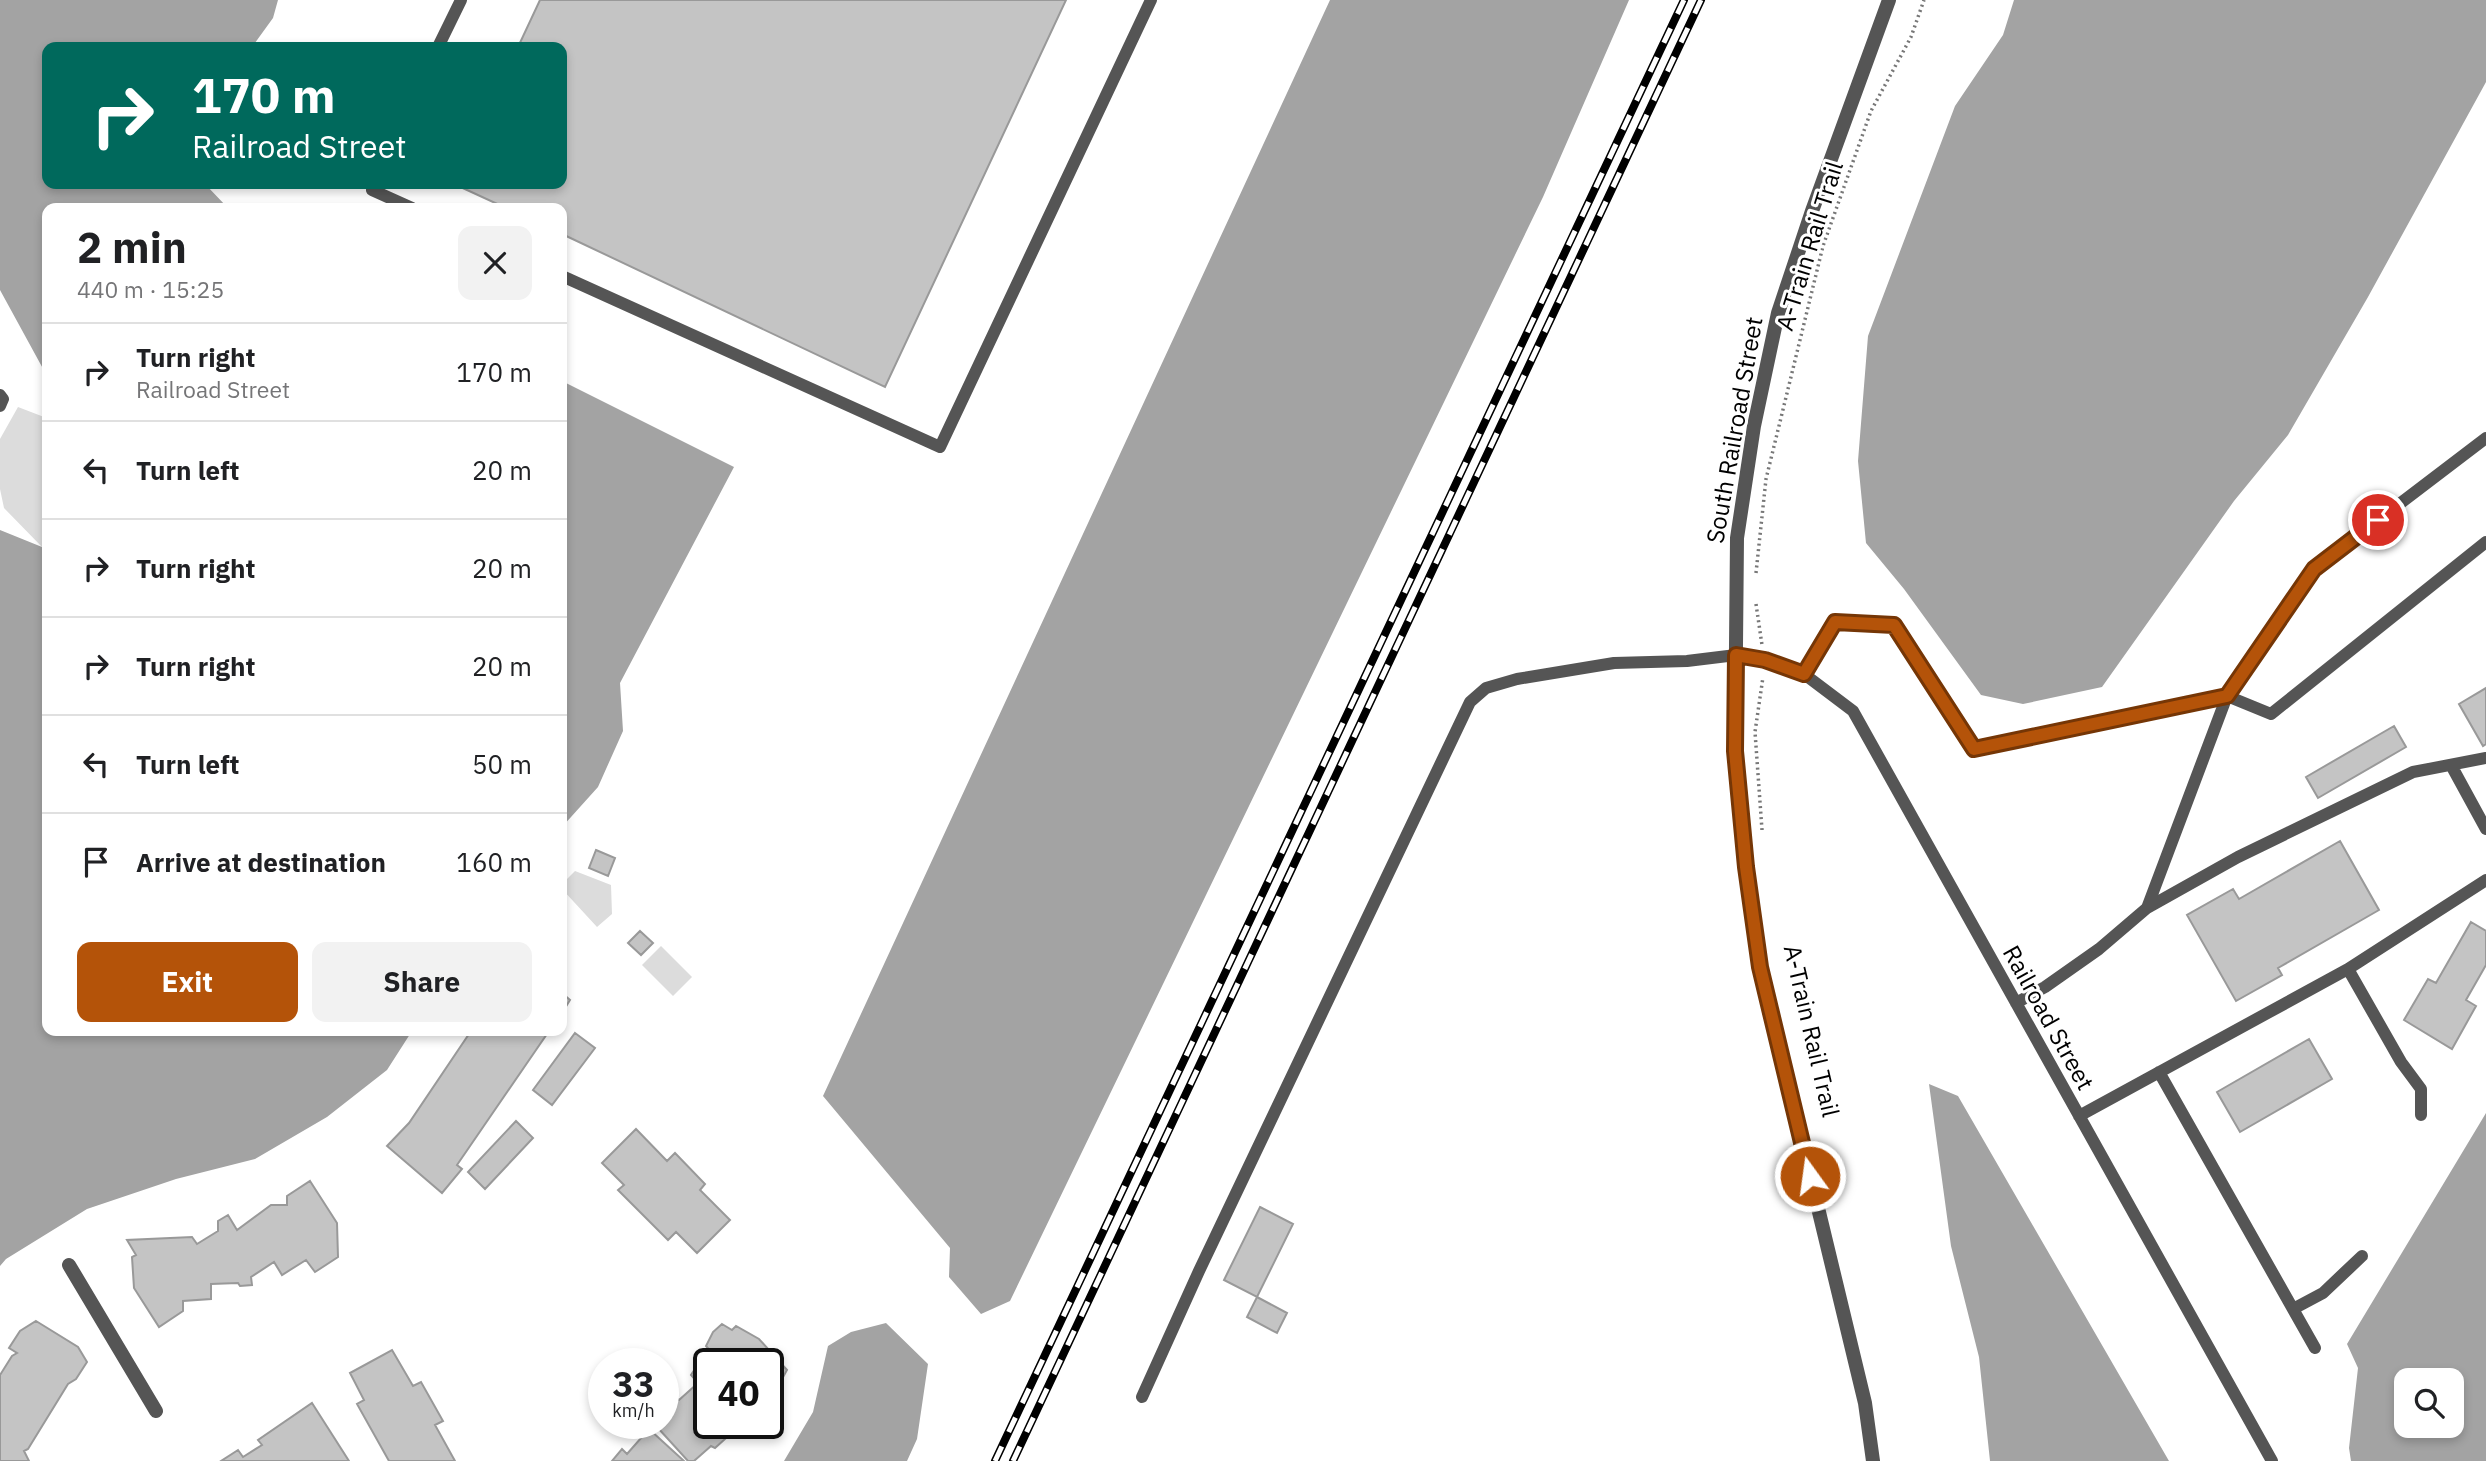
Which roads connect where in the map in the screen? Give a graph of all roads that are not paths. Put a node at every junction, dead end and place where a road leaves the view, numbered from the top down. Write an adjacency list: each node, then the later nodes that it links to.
1 (461, 0): 4 (lane)
2 (1151, 0): 7 (lane)
3 (1889, 0): 12 (street, South Railroad Street)
4 (440, 42)
5 (372, 189): 6 (lane)
6 (401, 203)
7 (567, 278)
8 (0, 395): 9 (lane)
9 (0, 407)
10 (2486, 438): 14 (lane)
11 (2486, 542): 14 (lane)
12 (1736, 655): 13 (lane, Railroad Street); 29 (lane, Railroad Street); 31 (street, South Railroad Street)
13 (1804, 674): 14 (lane); 21 (lane, Railroad Street)
14 (2227, 696): 19 (lane)
15 (2486, 758): 16 (lane)
16 (2451, 765): 17 (lane); 19 (lane)
17 (2486, 829)
18 (2486, 880): 20 (lane)
19 (2147, 908): 21 (lane)
20 (2348, 969): 22 (lane); 23 (lane)
21 (2016, 1003): 24 (lane, Railroad Street)
22 (2160, 1072): 24 (lane); 27 (lane)
23 (2421, 1115)
24 (2079, 1116): 32 (lane, Railroad Street)
25 (2362, 1256): 27 (lane)
26 (69, 1265): 30 (street)
27 (2293, 1310): 28 (lane)
28 (2315, 1348)
29 (1142, 1396)
30 (156, 1411)
31 (1873, 1461)
32 (2272, 1461)

